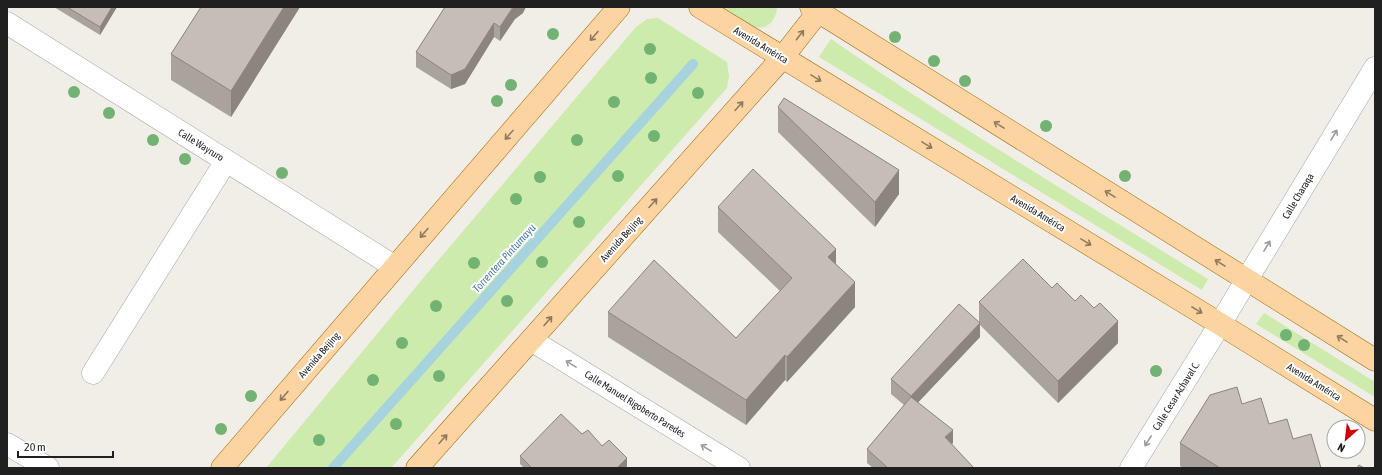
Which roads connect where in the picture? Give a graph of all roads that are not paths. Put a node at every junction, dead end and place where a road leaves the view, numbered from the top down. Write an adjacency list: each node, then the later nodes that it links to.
1 (619, 7): 8 (main road, Avenida Beijing, one-way to 8)
2 (700, 7): 5 (main road, Avenida América)
3 (817, 8): 5 (main road, Avenida Beijing, one-way to 3); 9 (main road, one-way to 3)
4 (7, 23): 7 (street, Calle Wayruro)
5 (782, 58): 10 (main road, Avenida América, one-way to 10); 11 (main road, Avenida Beijing, one-way to 5)
6 (1375, 68): 9 (street, Calle Charaqa, one-way to 6)
7 (226, 161): 8 (street, Calle Wayruro); 13 (street)
8 (395, 267): 17 (main road, Avenida Beijing, one-way to 17)
9 (1247, 280): 10 (street, Calle Charaqa); 12 (main road, one-way to 9)
10 (1220, 324): 14 (main road, Avenida América); 20 (street, Calle Cesar Achaval C., one-way to 20)
11 (531, 340): 18 (main road, Avenida Beijing, one-way to 11); 19 (street, Calle Manuel Rigoberto Paredes, one-way to 11)
12 (1375, 360)
13 (93, 373)
14 (1375, 420)
15 (7, 444): 16 (street)
16 (48, 468)
17 (222, 468)
18 (417, 468)
19 (739, 468)
20 (1131, 468)

